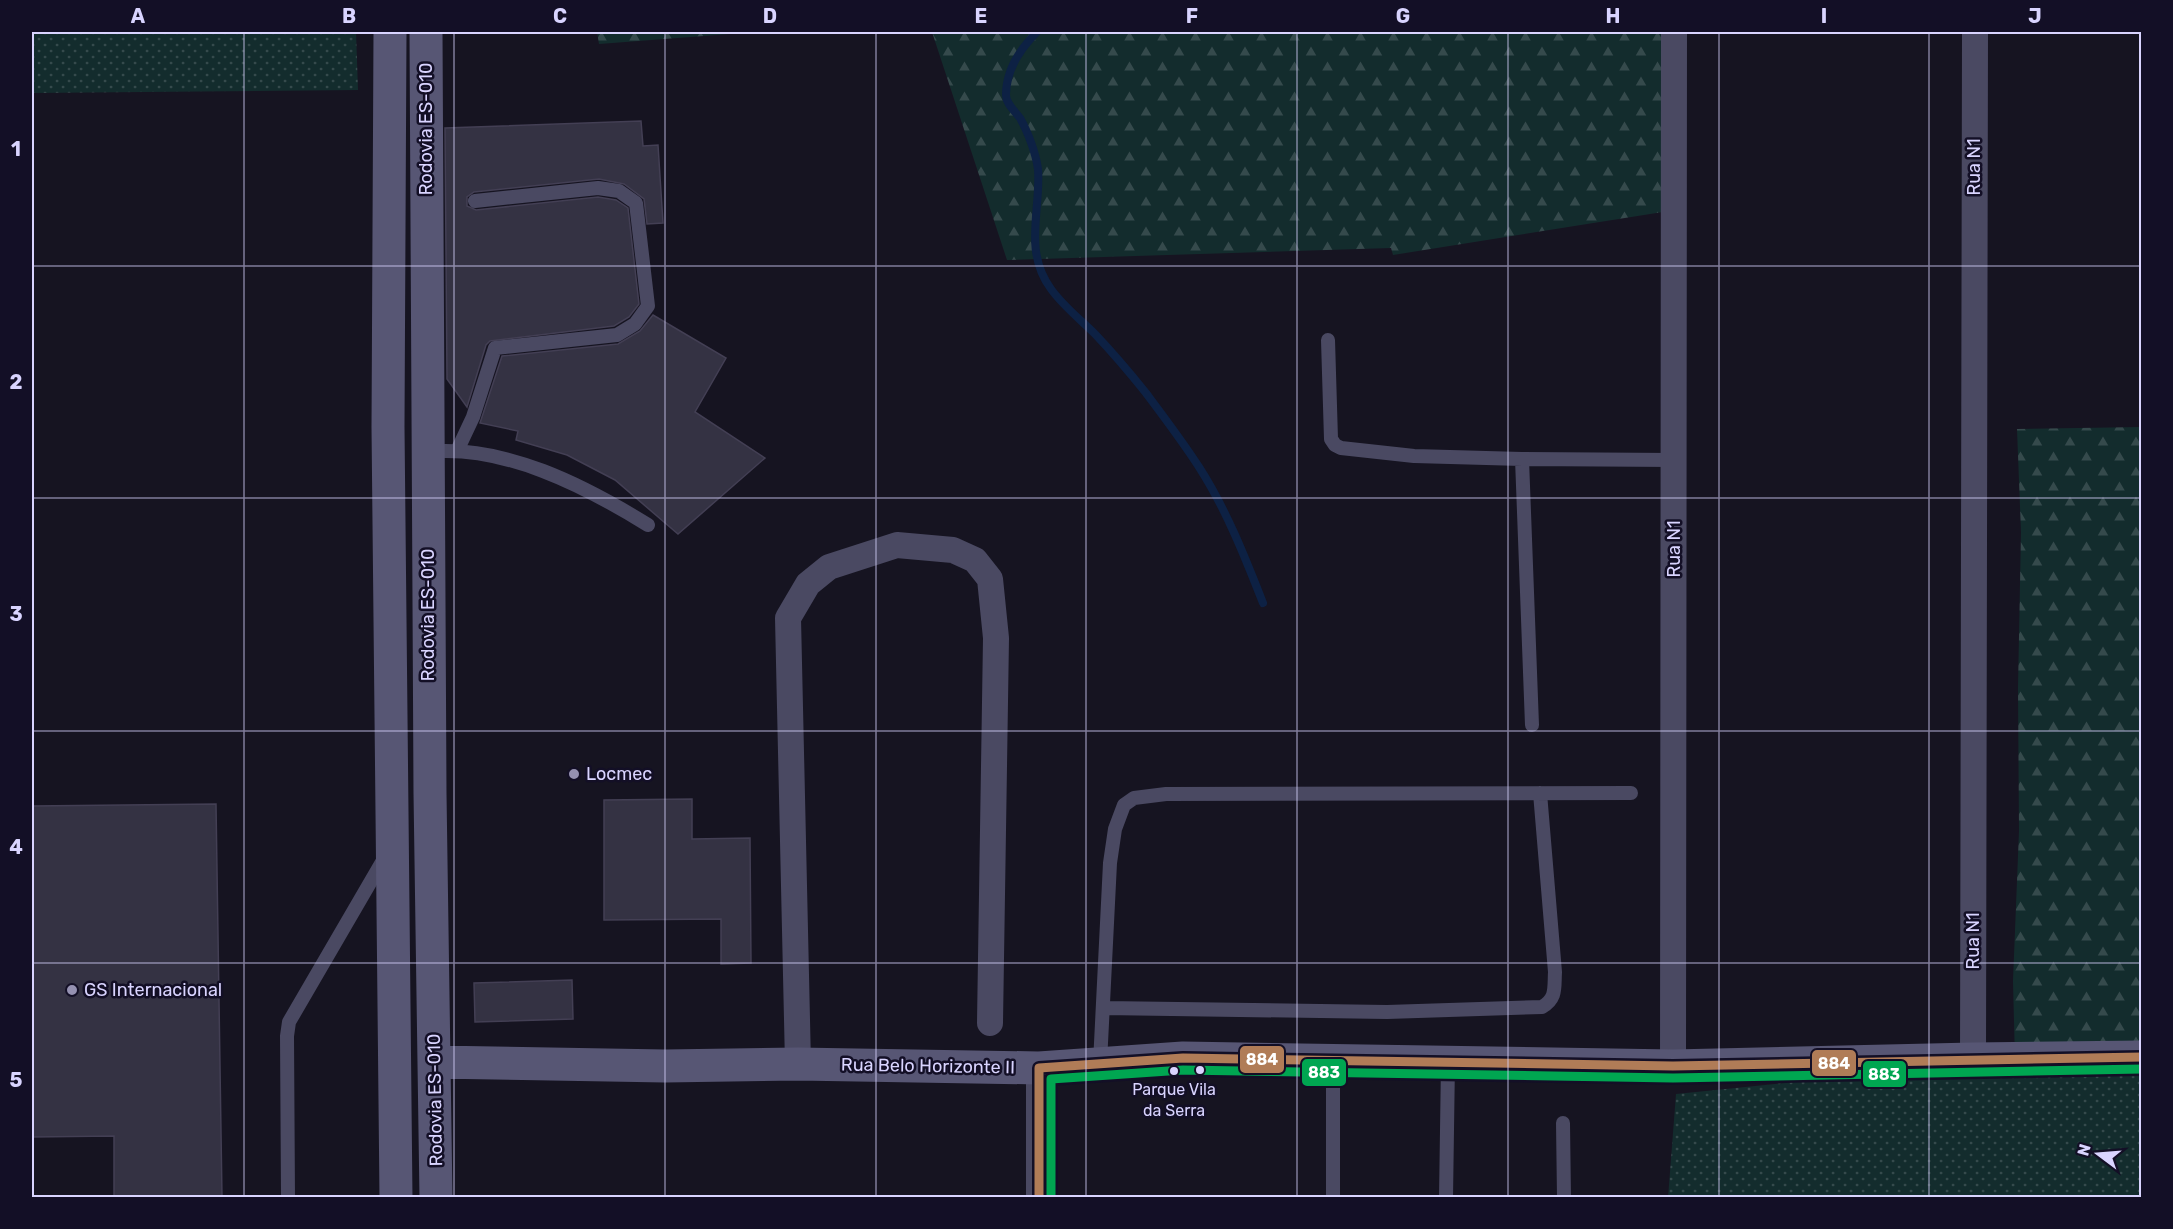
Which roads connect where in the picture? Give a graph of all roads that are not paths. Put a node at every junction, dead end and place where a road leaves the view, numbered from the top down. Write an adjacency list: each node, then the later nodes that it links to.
1 (390, 32): 14 (main road, Rodovia ES-010)
2 (426, 32): 7 (main road, Rodovia ES-010)
3 (1674, 32): 9 (street, Rua N1)
4 (1975, 32): 18 (street, Rua N1)
5 (475, 201): 7 (lane)
6 (1328, 340): 8 (lane)
7 (442, 452): 10 (lane); 20 (main road, Rodovia ES-010)
8 (1522, 459): 9 (lane); 11 (lane)
9 (1674, 460): 24 (street, Rua N1)
10 (648, 525)
11 (1532, 725)
12 (1540, 793): 13 (lane); 15 (lane); 15 (lane)
13 (1631, 793)
14 (392, 844): 27 (lane); 28 (main road, Rodovia ES-010)
15 (1104, 1008): 23 (lane)
16 (990, 1023): 22 (street)
17 (2142, 1057): 18 (main road, Rua Belo Horizonte II)
18 (1973, 1059): 24 (main road, Rua Belo Horizonte II)
19 (1333, 1061): 21 (main road, Rua Belo Horizonte II); 23 (main road, Rua Belo Horizonte II); 31 (lane)
20 (435, 1062): 22 (main road, Rua Belo Horizonte II); 29 (main road, Rodovia ES-010)
21 (1448, 1062): 24 (main road, Rua Belo Horizonte II); 32 (lane)
22 (798, 1064): 25 (main road, Rua Belo Horizonte II)
23 (1100, 1064): 25 (main road, Rua Belo Horizonte II)
24 (1673, 1066)
25 (1038, 1068): 30 (street)
26 (1563, 1123): 33 (lane)
27 (288, 1197)
28 (396, 1197)
29 (436, 1197)
30 (1039, 1197)
31 (1333, 1197)
32 (1446, 1197)
33 (1564, 1197)

